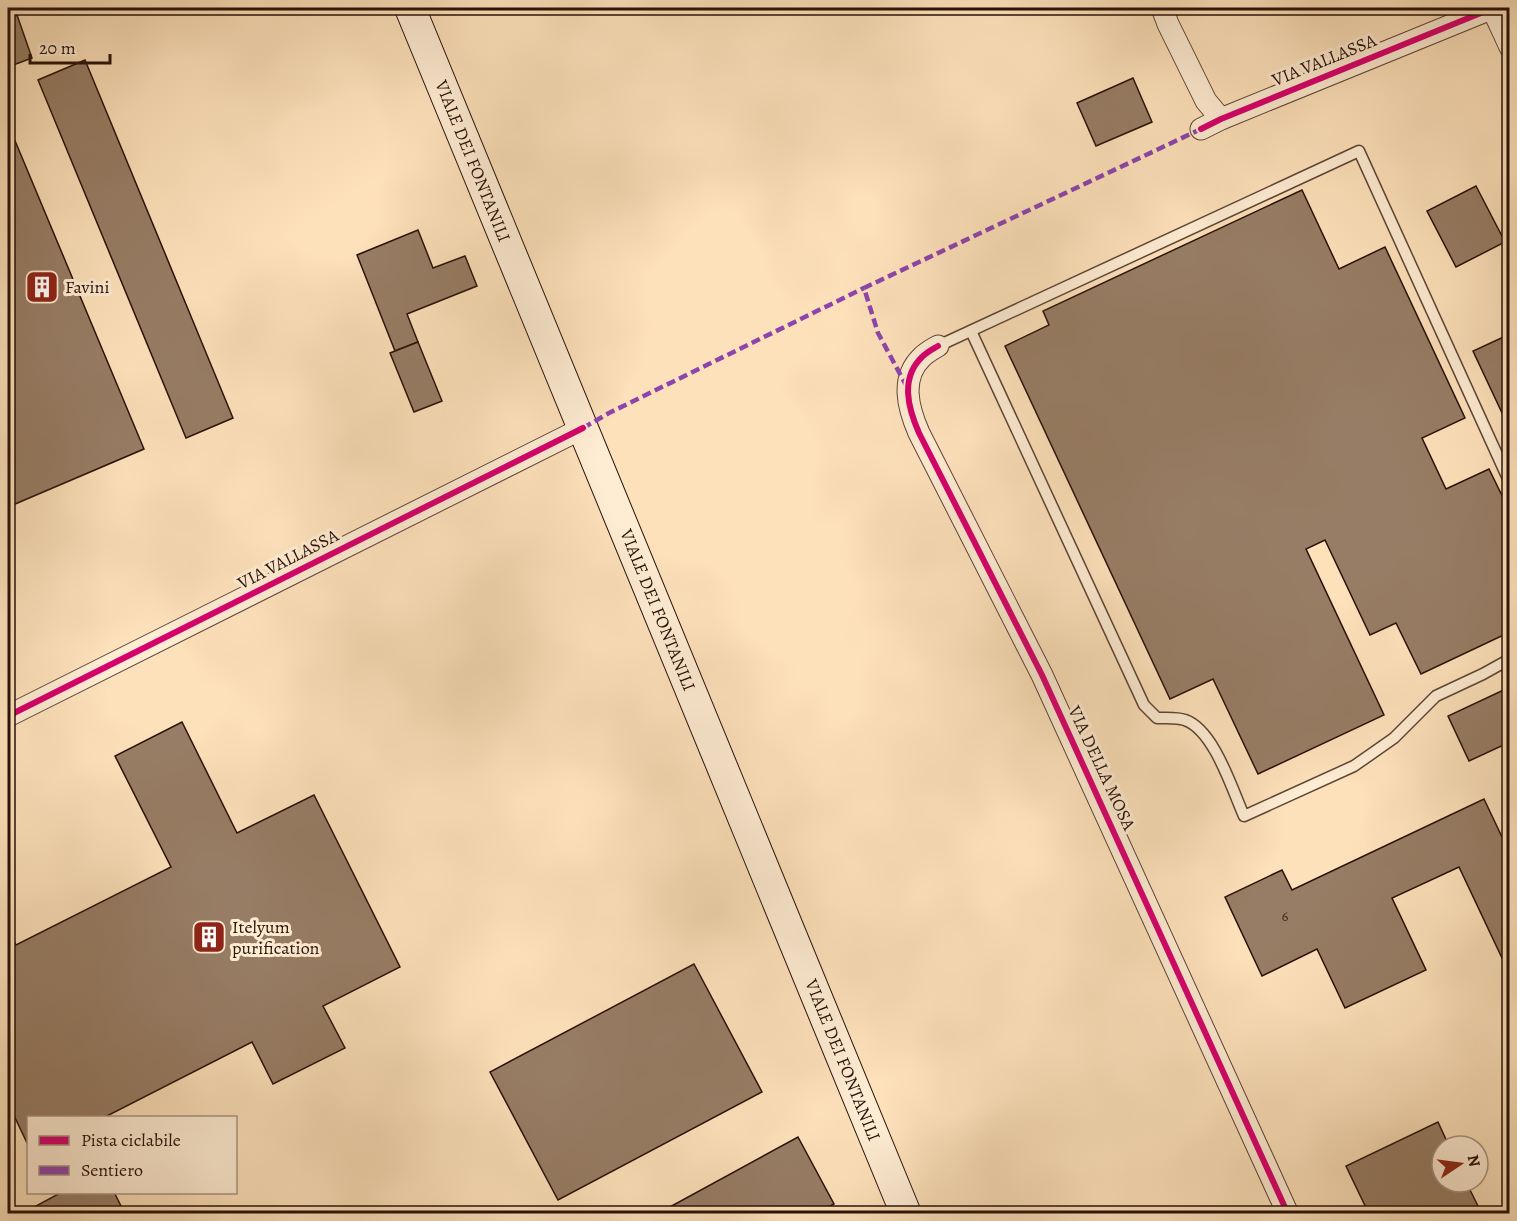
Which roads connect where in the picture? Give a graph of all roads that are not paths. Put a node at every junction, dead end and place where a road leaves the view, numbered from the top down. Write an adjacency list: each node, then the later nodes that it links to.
1 (410, 8): 9 (main road, VIALE DEI FONTANILI)
2 (1162, 8): 5 (street)
3 (1492, 8): 4 (street); 5 (street, VIA VALLASSA)
4 (1509, 46)
5 (1221, 119): 6 (street, VIA VALLASSA)
6 (1201, 129)
7 (971, 331): 8 (lane); 10 (lane); 11 (lane)
8 (938, 346): 14 (street, VIA DELLA MOSA)
9 (583, 428): 12 (street, VIA VALLASSA); 13 (main road, VIALE DEI FONTANILI)
10 (1509, 483)
11 (1509, 659)
12 (8, 716)
13 (906, 1214)
14 (1288, 1214)

